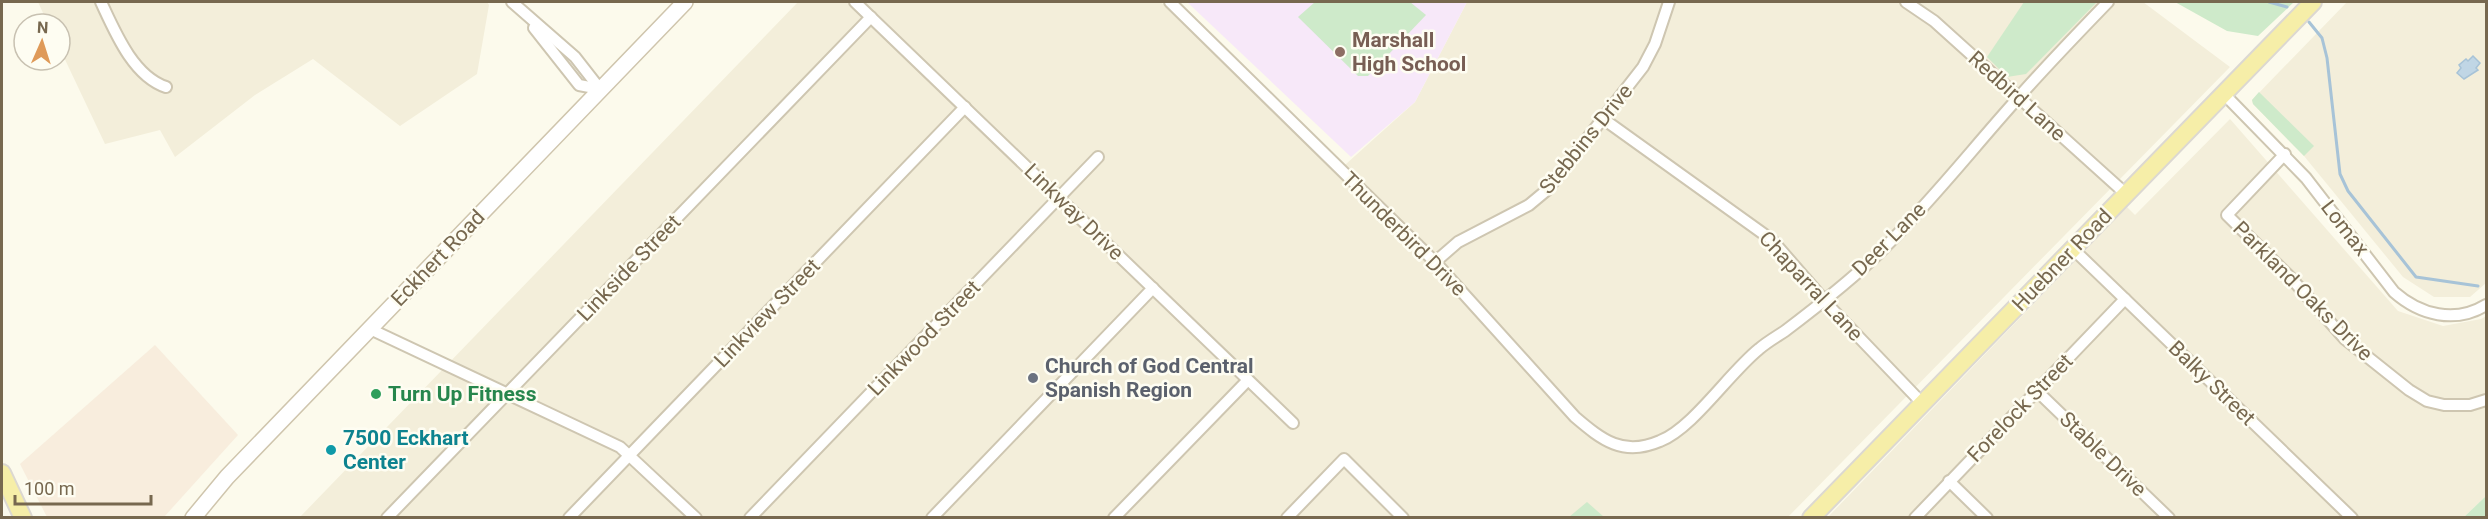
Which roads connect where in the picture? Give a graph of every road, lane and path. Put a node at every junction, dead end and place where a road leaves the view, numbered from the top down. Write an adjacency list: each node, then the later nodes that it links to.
1 (101, 2): 12 (street)
2 (512, 2): 10 (street)
3 (685, 2): 13 (main road, Eckhert Road)
4 (855, 2): 11 (street, Linkway Drive)
5 (1170, 2): 23 (street, Thunderbird Drive)
6 (1669, 2): 17 (street, Stebbins Drive)
7 (1906, 2): 15 (street, Redbird Lane)
8 (2108, 2): 15 (street, Deer Lane)
9 (2313, 2): 14 (main road, Huebner Road)
10 (526, 15): 13 (street); 13 (street)
11 (871, 17): 16 (street, Linkway Drive); 31 (street, Linkside Street)
12 (166, 87)
13 (600, 89): 28 (main road, Eckhert Road)
14 (2224, 94): 18 (street, Lomax); 20 (main road, Huebner Road)
15 (2018, 98): 20 (street, Redbird Lane); 26 (street, Deer Lane)
16 (965, 107): 21 (street, Linkway Drive); 36 (street, Linkview Street)
17 (1602, 118): 23 (street, Stebbins Drive); 26 (street, Chaparral Lane)
18 (2285, 154): 27 (street, Lomax); 32 (street, Parkland Oaks Drive)
19 (1098, 158): 21 (street, Linkwood Street)
20 (2126, 194): 22 (main road, Huebner Road)
21 (1059, 198): 24 (street, Linkway Drive); 44 (street, Linkwood Street)
22 (2073, 249): 25 (street, Balky Street); 33 (main road, Huebner Road)
23 (1435, 262): 35 (street, Thunderbird Drive)
24 (1153, 288): 29 (street, Linkway Drive); 45 (street)
25 (2125, 299): 30 (street, Forelock Street); 53 (street, Balky Street)
26 (1824, 300): 33 (street, Chaparral Lane); 35 (street, Deer Lane)
27 (2487, 305)
28 (370, 328): 31 (street); 40 (main road, Eckhert Road)
29 (1248, 380): 34 (street, Linkway Drive); 46 (street)
30 (2037, 391): 38 (street, Forelock Street); 52 (street, Stable Drive)
31 (508, 394): 36 (street); 41 (street, Linkside Street)
32 (2487, 400)
33 (1922, 403): 49 (main road, Huebner Road)
34 (1293, 423)
35 (1644, 446)
36 (629, 456): 42 (street, Linkview Street); 43 (street)
37 (2, 474): 39 (main road)
38 (1949, 482): 50 (street, Forelock Street); 51 (street)
39 (23, 518)
40 (194, 518)
41 (387, 518)
42 (569, 518)
43 (696, 518)
44 (750, 518)
45 (932, 518)
46 (1114, 518)
47 (1287, 518): 48 (street)
48 (1403, 518)
49 (1811, 518)
50 (1915, 518)
51 (1987, 518)
52 (2169, 518)
53 (2352, 518)

